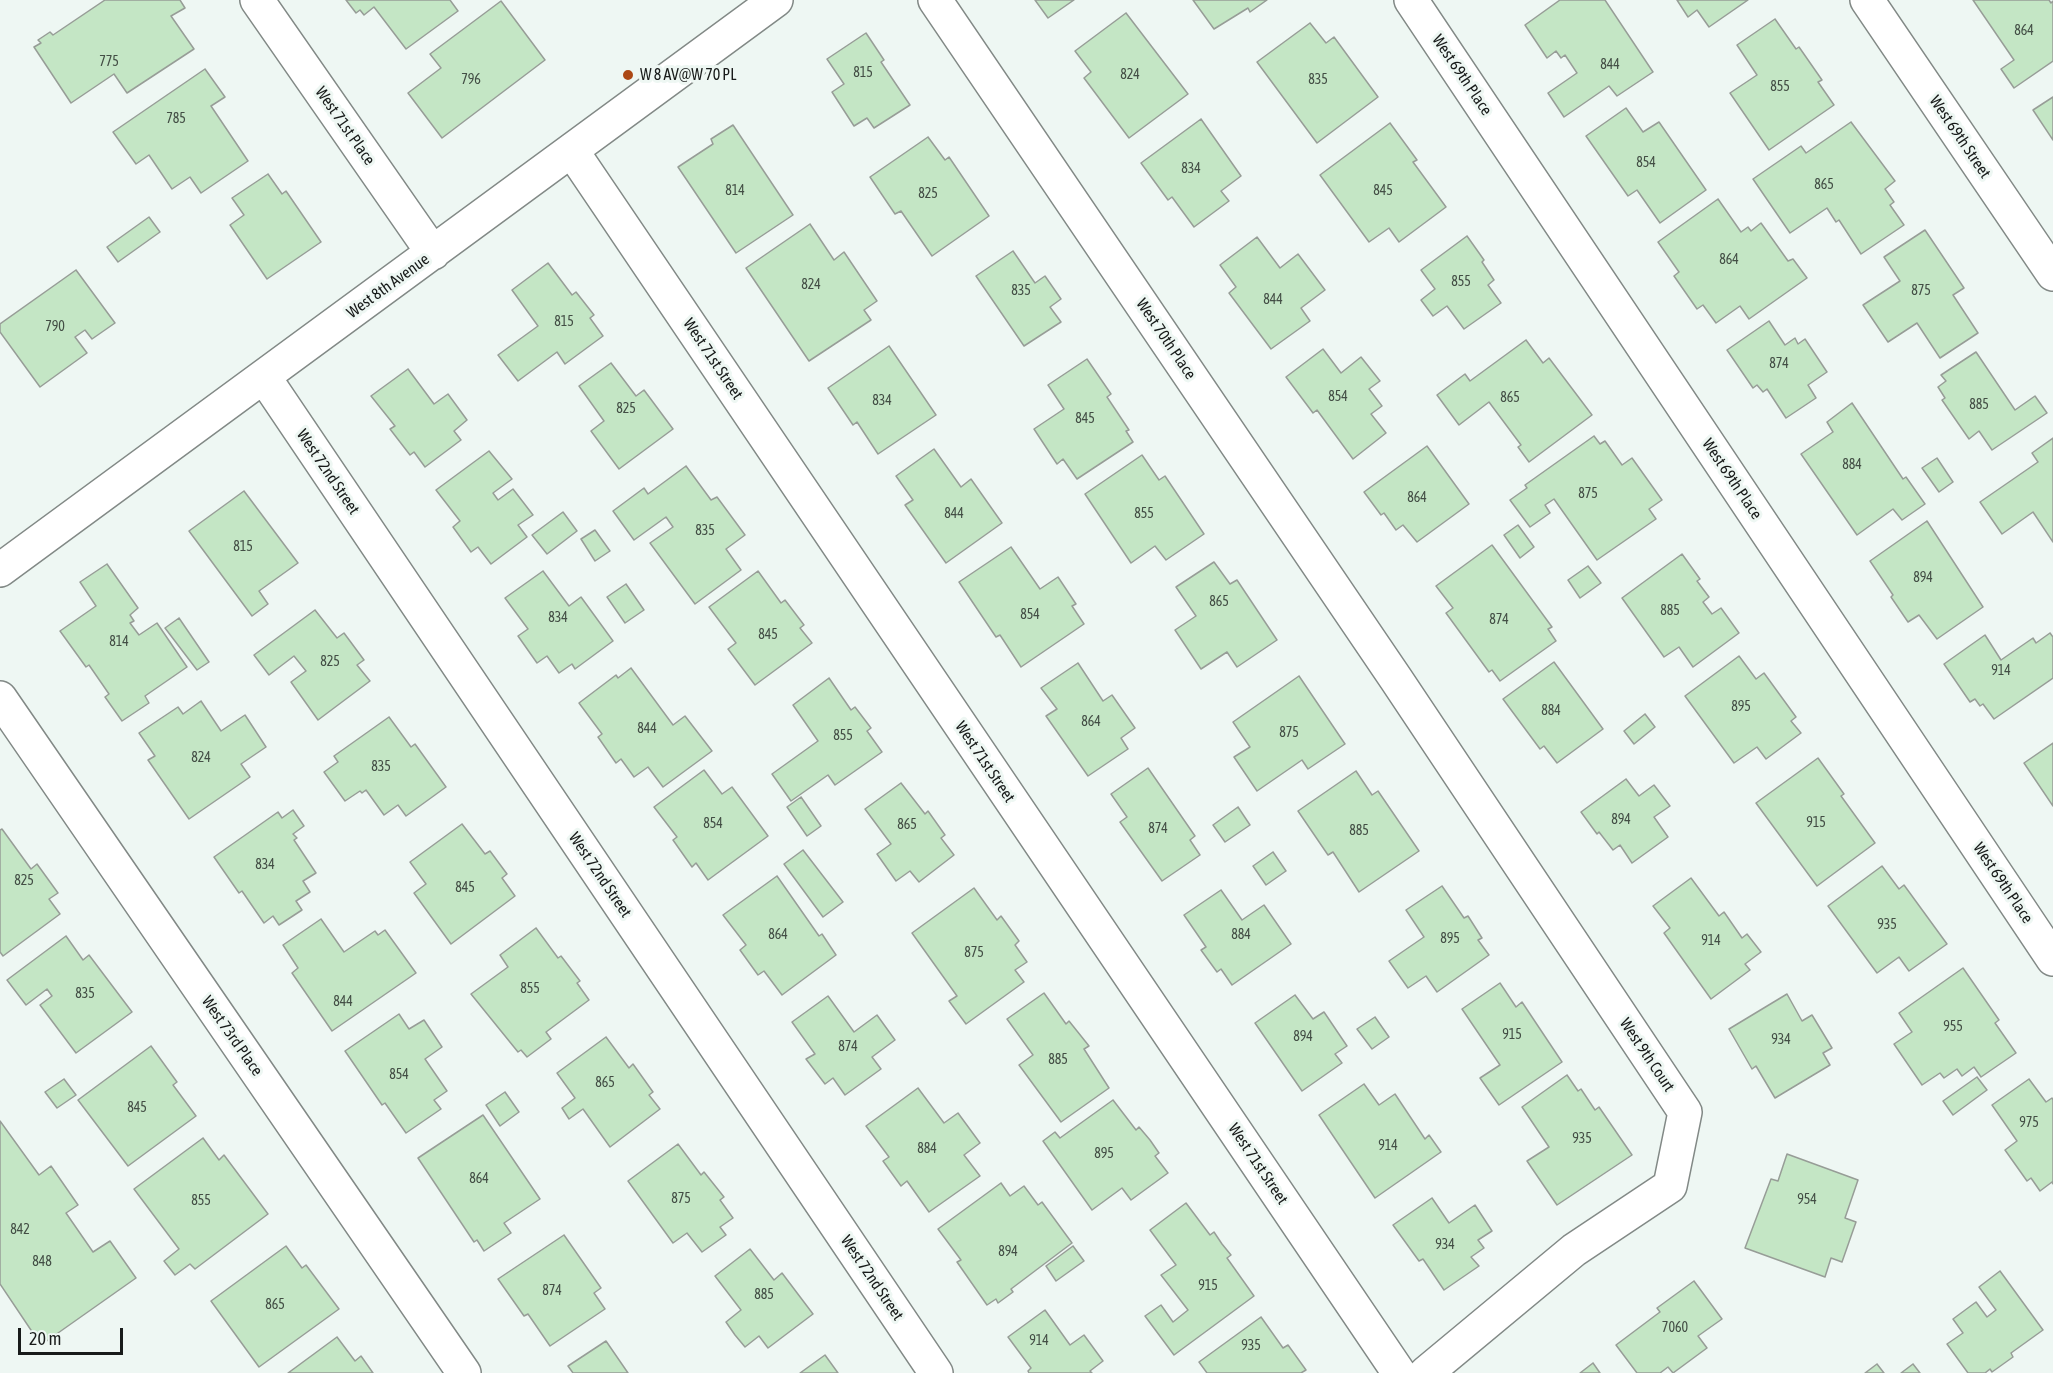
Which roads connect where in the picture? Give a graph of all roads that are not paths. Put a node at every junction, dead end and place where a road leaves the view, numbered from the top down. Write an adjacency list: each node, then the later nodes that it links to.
1 (257, 0): 7 (street, West 71st Place)
2 (776, 0): 6 (street, West 8th Avenue)
3 (935, 0): 11 (street, West 70th Place)
4 (1411, 0): 13 (street, West 69th Place)
5 (1867, 0): 8 (street, West 69th Street)
6 (572, 151): 7 (street, West 8th Avenue); 16 (street, West 71st Street)
7 (433, 253): 9 (street, West 8th Avenue)
8 (2053, 274)
9 (264, 377): 10 (street, West 8th Avenue); 15 (street, West 72nd Street)
10 (2, 564)
11 (1396, 679): 17 (street, West 9th Court)
12 (0, 698): 14 (street, West 73rd Place)
13 (2053, 959)
14 (464, 1373)
15 (936, 1373)
16 (1399, 1373)
17 (1426, 1373)

